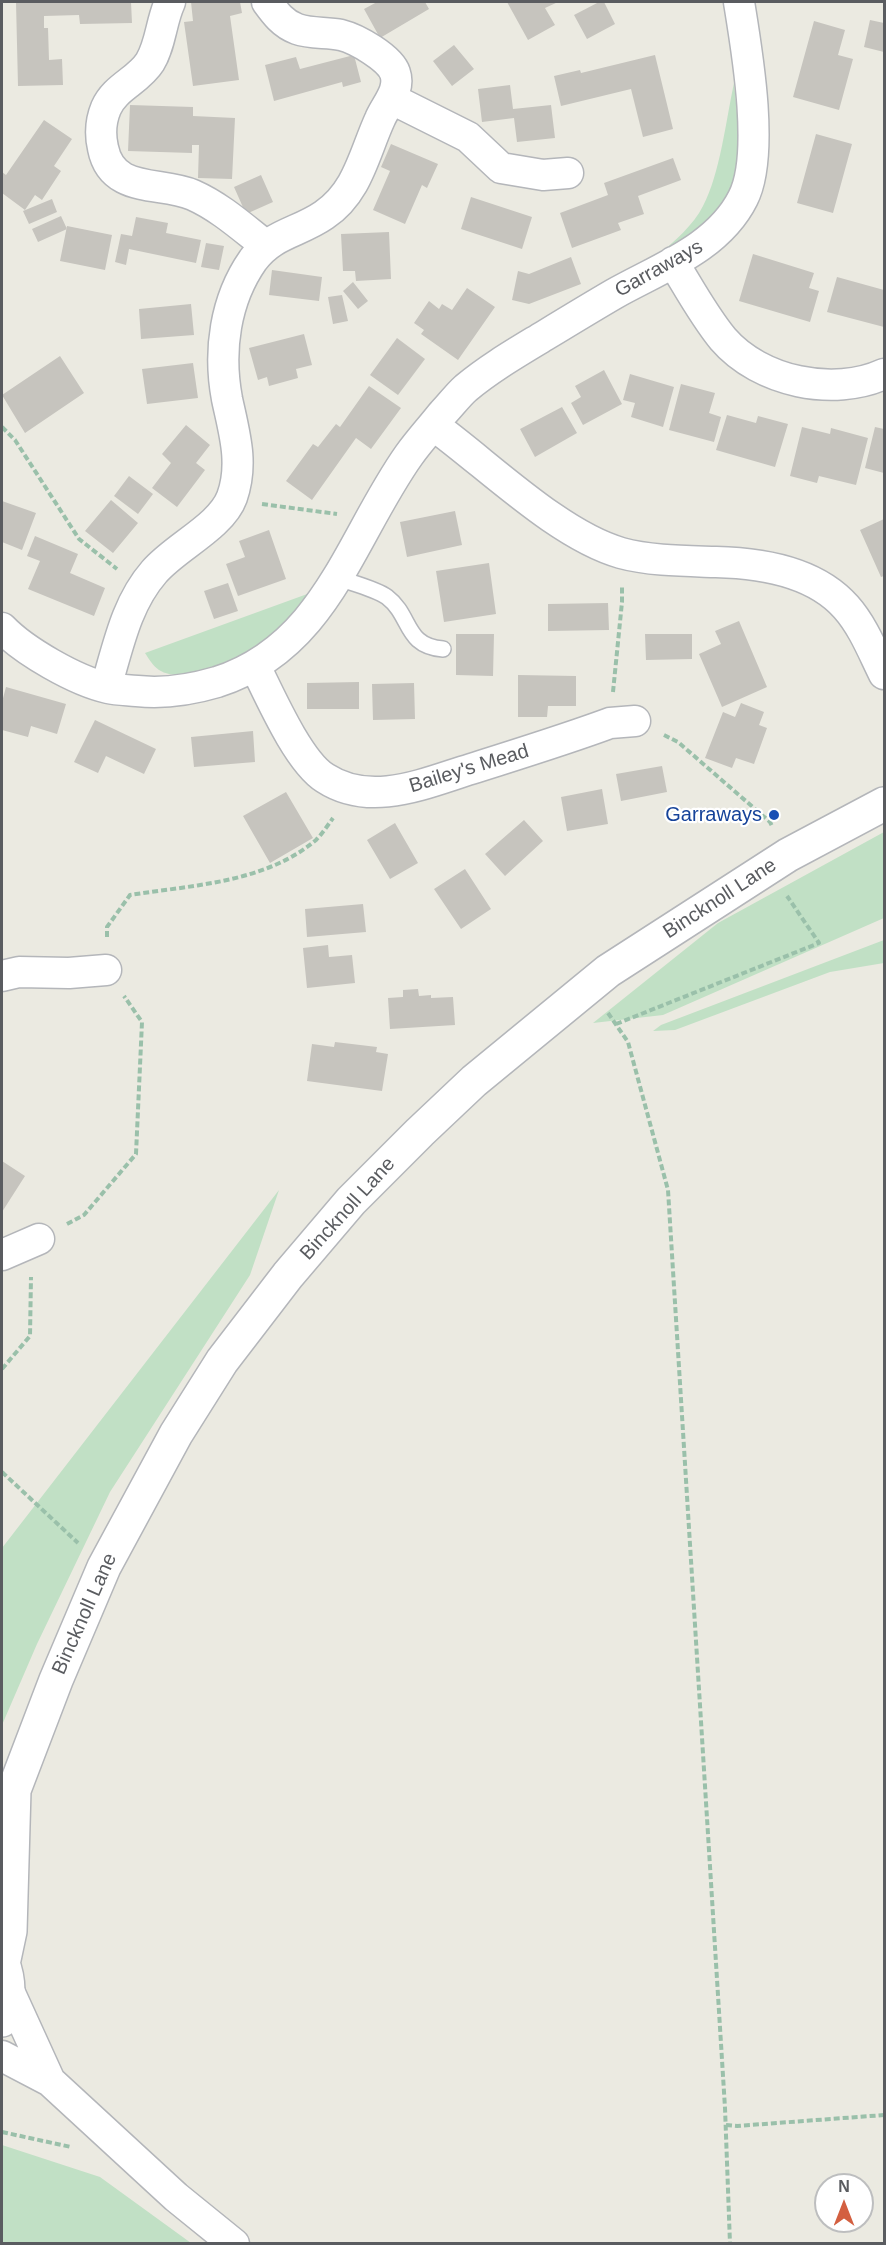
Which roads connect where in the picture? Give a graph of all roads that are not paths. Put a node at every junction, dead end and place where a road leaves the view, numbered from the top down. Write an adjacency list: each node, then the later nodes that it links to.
1 (170, 2): 6 (street)
2 (267, 2): 4 (street)
3 (739, 2): 7 (street, Garraways)
4 (392, 99): 5 (street); 6 (street)
5 (568, 173)
6 (265, 245): 15 (street)
7 (673, 262): 8 (street); 9 (street, Garraways)
8 (885, 374)
9 (433, 425): 10 (street, Garraways); 14 (street)
10 (338, 578): 12 (lane); 13 (street, Garraways)
11 (2, 628): 15 (street, Garraways)
12 (443, 649)
13 (255, 666): 15 (street, Garraways); 16 (street, Bailey's Mead)
14 (885, 674)
15 (106, 687)
16 (623, 722)
17 (885, 804): 22 (street, Bincknoll Lane)
18 (106, 970): 19 (street)
19 (2, 976)
20 (39, 1239): 21 (street)
21 (2, 1255)
22 (8, 1801): 23 (street, Bincknoll Lane)
23 (4, 1984): 25 (street)
24 (2, 2056): 25 (street)
25 (50, 2081): 26 (street)
26 (234, 2244)

